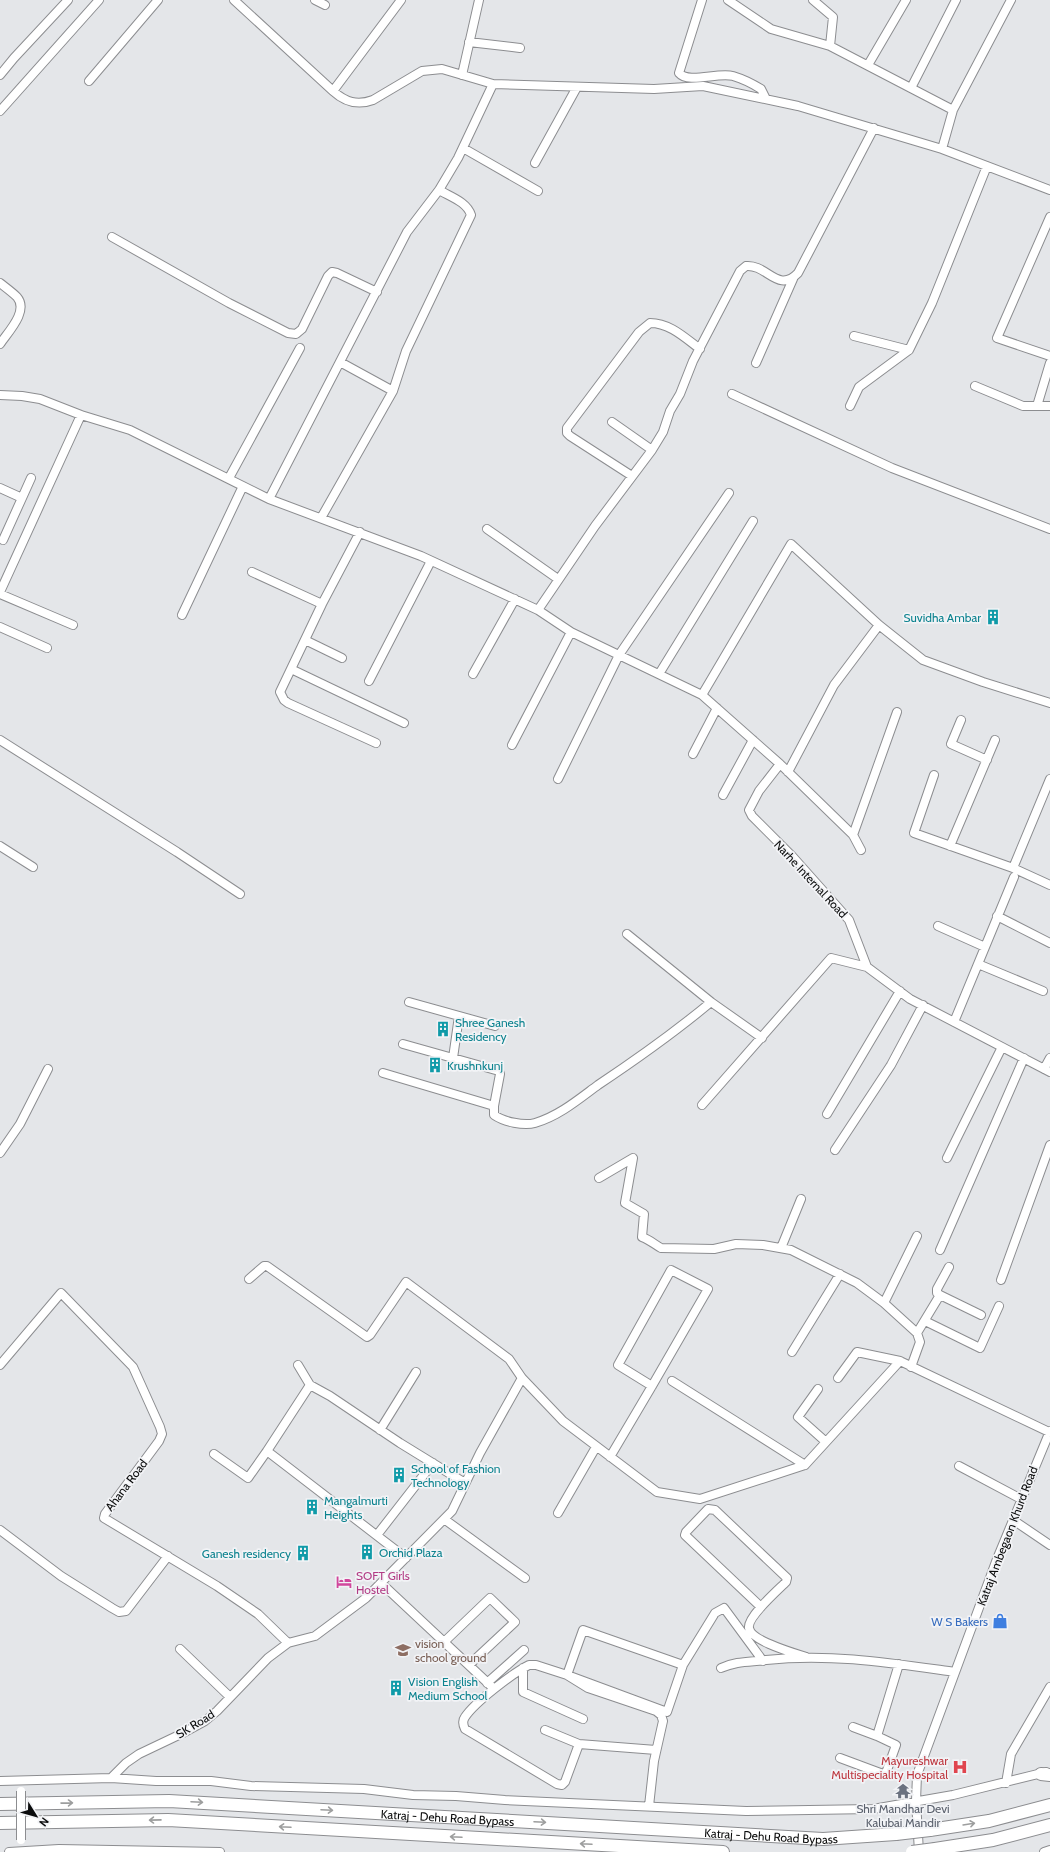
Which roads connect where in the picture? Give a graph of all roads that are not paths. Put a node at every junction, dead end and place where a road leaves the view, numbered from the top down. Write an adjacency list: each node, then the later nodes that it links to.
1 (68, 0): 19 (street)
2 (99, 0): 28 (street)
3 (158, 0): 21 (street)
4 (234, 0): 25 (street)
5 (314, 0): 14 (street)
6 (401, 0): 25 (street)
7 (478, 0): 15 (street)
8 (702, 0): 26 (street)
9 (728, 0): 16 (street)
10 (812, 0): 16 (street)
11 (906, 0): 18 (street)
12 (956, 0): 24 (street)
13 (1011, 0): 27 (street)
14 (325, 5)
15 (469, 42): 17 (street); 20 (street)
16 (830, 46): 18 (street)
17 (520, 48)
18 (868, 65): 24 (street)
19 (0, 75)
20 (462, 75): 22 (street); 25 (street)
21 (89, 81)
22 (493, 84): 23 (street); 30 (street)
23 (577, 87): 26 (street); 32 (street)
24 (912, 88): 27 (street)
25 (333, 91)
26 (766, 99): 29 (street)
27 (953, 110): 31 (street)
28 (0, 111)
29 (874, 128): 31 (street); 39 (street)
30 (463, 148): 34 (street); 36 (street)
31 (942, 148): 33 (street)
32 (535, 163)
33 (987, 166): 35 (street); 46 (street)
34 (439, 190): 41 (street); 52 (street)
35 (1050, 190)
36 (538, 191)
37 (1050, 217): 47 (street)
38 (112, 237): 41 (street)
39 (793, 279): 45 (street); 49 (street)
40 (0, 283): 43 (street)
41 (377, 292): 48 (street)
42 (854, 336): 46 (street)
43 (0, 344)
44 (300, 348): 63 (street)
45 (700, 349): 60 (street); 61 (street)
46 (909, 350): 55 (street)
47 (1050, 356)
48 (340, 362): 52 (street); 68 (street)
49 (756, 363)
50 (1050, 363): 56 (street)
51 (975, 386): 56 (street)
52 (393, 391): 69 (street)
53 (732, 394): 72 (street)
54 (0, 395): 58 (street)
55 (850, 406)
56 (1037, 406): 57 (street)
57 (1050, 406)
58 (81, 415): 63 (street); 78 (street)
59 (612, 422): 60 (street)
60 (652, 450): 61 (street)
61 (632, 476): 77 (street)
62 (31, 478): 67 (street)
63 (229, 478): 64 (street)
64 (243, 486): 68 (street); 82 (street)
65 (0, 488): 67 (street)
66 (729, 493): 89 (street)
67 (22, 498): 74 (street)
68 (269, 499): 69 (street)
69 (321, 518): 73 (street)
70 (753, 521): 93 (street)
71 (487, 529): 77 (street)
72 (1050, 530)
73 (360, 532): 75 (street); 80 (street)
74 (3, 540)
75 (431, 561): 79 (street); 94 (street)
76 (252, 572): 80 (street)
77 (558, 579): 81 (street)
78 (0, 593): 83 (street)
79 (515, 599): 81 (street); 92 (street)
80 (322, 604): 87 (street)
81 (538, 610): 86 (street)
82 (182, 615)
83 (73, 625)
84 (879, 625): 95 (street); 96 (street); 109 (street)
85 (0, 627): 88 (street)
86 (571, 632): 89 (street); 105 (street)
87 (305, 640): 90 (street); 91 (street)
88 (48, 648)
89 (619, 655): 93 (street); 111 (street)
90 (342, 658)
91 (291, 669): 100 (street); 104 (street)
92 (473, 674)
93 (659, 674): 95 (street)
94 (369, 681)
95 (702, 695): 97 (street)
96 (1050, 703)
97 (717, 708): 102 (street); 106 (street)
98 (897, 712): 114 (street)
99 (961, 720): 107 (street)
100 (404, 723)
101 (0, 740): 122 (street)
102 (753, 740): 108 (street); 113 (street)
103 (995, 740): 107 (street)
104 (376, 743)
105 (512, 745)
106 (694, 754)
107 (987, 760): 116 (street)
108 (780, 764): 109 (street); 129 (street, Narhe Internal Road)
109 (788, 772): 114 (street)
110 (934, 775): 116 (street)
111 (558, 779)
112 (1050, 779): 119 (street)
113 (723, 794)
114 (853, 835): 117 (street)
115 (0, 846): 118 (street)
116 (950, 846): 119 (street)
117 (861, 850)
118 (33, 867)
119 (1013, 868): 121 (street)
120 (1014, 877): 123 (street)
121 (1050, 885)
122 (240, 894)
123 (998, 916): 126 (street); 127 (street)
124 (938, 926): 127 (street)
125 (627, 934): 133 (street)
126 (1050, 943)
127 (985, 947): 128 (street)
128 (978, 964): 130 (street); 136 (street)
129 (867, 967): 131 (street); 138 (street)
130 (1043, 991)
131 (900, 992): 134 (street); 149 (street)
132 (409, 1002): 135 (street)
133 (711, 1002): 138 (street); 148 (street)
134 (923, 1005): 136 (street); 151 (street)
135 (459, 1016): 137 (street); 141 (street)
136 (954, 1022): 140 (street)
137 (495, 1026)
138 (762, 1038): 147 (street)
139 (403, 1044): 141 (street)
140 (1002, 1047): 142 (street); 153 (street)
141 (453, 1058): 148 (street)
142 (1024, 1058): 145 (street); 158 (street)
143 (1050, 1058): 145 (street)
144 (48, 1069): 152 (street)
145 (1047, 1070)
146 (383, 1073): 148 (street)
147 (702, 1105)
148 (494, 1106)
149 (827, 1114)
150 (1050, 1145): 162 (street)
151 (835, 1150)
152 (0, 1153)
153 (947, 1158)
154 (599, 1178): 157 (street)
155 (801, 1199): 157 (street)
156 (917, 1236): 164 (street)
157 (781, 1248): 160 (street)
158 (940, 1250)
159 (949, 1267): 163 (street)
160 (840, 1274): 164 (street); 169 (street)
161 (249, 1279): 175 (street)
162 (1001, 1280)
163 (940, 1295): 166 (street); 167 (street)
164 (884, 1303): 168 (street)
165 (999, 1306): 167 (street)
166 (981, 1315)
167 (926, 1322): 168 (street)
168 (917, 1333): 173 (street)
169 (792, 1352)
170 (900, 1361): 173 (street); 176 (street); 183 (street)
171 (0, 1365): 199 (street, Ahana Road)
172 (298, 1365): 178 (street)
173 (911, 1367): 182 (street)
174 (416, 1372): 181 (street)
175 (522, 1378): 184 (street); 191 (street)
176 (838, 1378)
177 (672, 1381): 189 (street)
178 (310, 1386): 181 (street); 185 (street)
179 (652, 1386): 179 (street); 187 (street)
180 (818, 1389): 183 (street)
181 (380, 1430): 188 (street)
182 (1049, 1432): 192 (street, Katraj Ambegaon Khurd Road)
183 (826, 1442): 189 (street)
184 (596, 1446): 187 (street); 193 (street)
185 (267, 1451): 186 (street); 197 (street)
186 (214, 1454)
187 (610, 1457): 189 (street)
188 (433, 1463): 191 (street); 197 (street)
189 (805, 1465)
190 (959, 1466): 192 (street)
191 (465, 1483): 194 (street)
192 (1021, 1499): 195 (street, Katraj Ambegaon Khurd Road)
193 (558, 1513)
194 (444, 1519): 200 (street); 201 (street)
195 (1013, 1520): 198 (street); 215 (street, Katraj Ambegaon Khurd Road)
196 (0, 1530): 199 (street)
197 (377, 1535): 200 (street)
198 (1050, 1545)
199 (168, 1556): 205 (street, Ahana Road)
200 (406, 1558): 202 (street)
201 (525, 1578)
202 (381, 1583): 204 (street); 205 (street)
203 (761, 1607): 203 (street); 208 (street)
204 (444, 1642): 212 (street); 212 (street)
205 (288, 1643): 218 (street, SK Road)
206 (180, 1649): 218 (street)
207 (524, 1650): 212 (street)
208 (806, 1657): 209 (street); 211 (street)
209 (763, 1661): 210 (street); 214 (street)
210 (683, 1664): 216 (street); 216 (street)
211 (899, 1664): 215 (street); 222 (street)
212 (469, 1665)
213 (523, 1668): 216 (street); 219 (street); 223 (street)
214 (721, 1668)
215 (955, 1672): 231 (street, Katraj Ambegaon Khurd Road)
216 (567, 1675): 224 (street)
217 (1050, 1687): 230 (street)
218 (230, 1697): 227 (street, SK Road)
219 (583, 1719)
220 (853, 1727): 222 (street)
221 (546, 1730): 223 (street)
222 (877, 1736): 225 (street)
223 (579, 1744): 224 (street)
224 (656, 1750): 234 (street)
225 (840, 1758)
226 (1047, 1773): 230 (street)
227 (111, 1778): 228 (street); 234 (street)
228 (20, 1780): 229 (street); 239 (street, bridge)
229 (0, 1781)
230 (1006, 1783): 231 (street)
231 (916, 1801): 234 (street); 243 (street, Katraj Ambegaon Khurd Road)
232 (0, 1804): 233 (highway, Katraj - Dehu Road Bypass, one-way to 233, bridge)
233 (1050, 1805)
234 (648, 1806)
235 (0, 1823): 241 (highway, Katraj - Dehu Road Bypass, one-way to 235)
236 (1050, 1825): 242 (highway, bridge)
237 (1050, 1850): 244 (street)
238 (9, 1852): 239 (street)
239 (22, 1852): 240 (street)
240 (220, 1852)
241 (723, 1852)
242 (912, 1852)
243 (919, 1852)
244 (1044, 1852)

